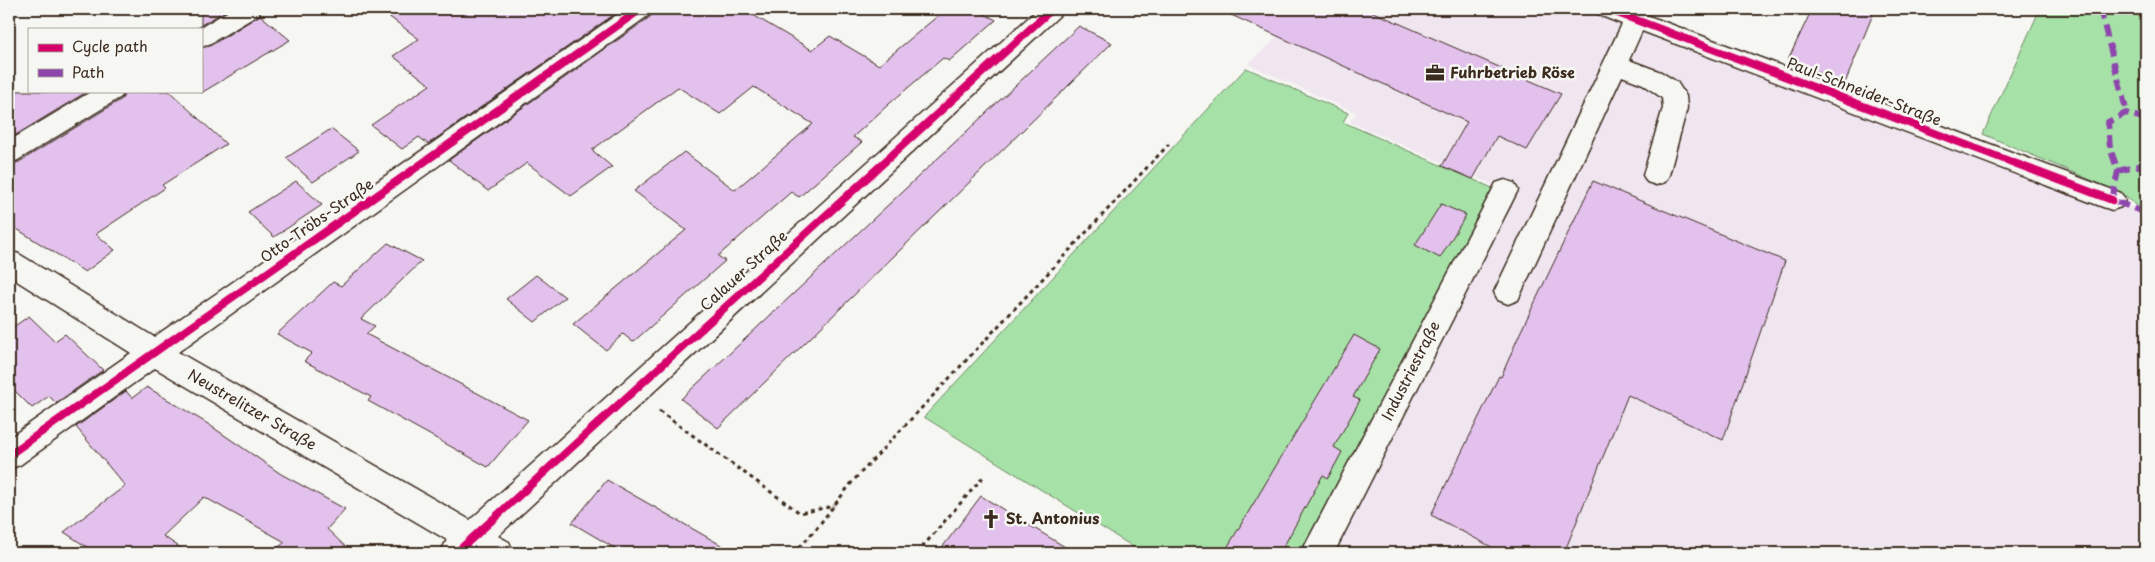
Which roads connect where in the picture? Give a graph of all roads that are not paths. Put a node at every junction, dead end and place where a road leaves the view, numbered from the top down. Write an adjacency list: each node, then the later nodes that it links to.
1 (250, 9): 6 (street)
2 (641, 9): 15 (street, Otto-Tröbs-Straße)
3 (1052, 9): 17 (street, Calauer Straße)
4 (1607, 9): 5 (street, Paul-Schneider-Straße)
5 (1636, 20): 7 (street); 12 (street, Paul-Schneider-Straße)
6 (202, 37)
7 (1616, 65): 10 (street); 14 (street)
8 (110, 92): 9 (street)
9 (9, 153)
10 (1656, 175)
11 (1505, 190): 18 (street, Industriestraße)
12 (2112, 200)
13 (9, 262): 15 (street, Neustrelitzer Straße)
14 (1508, 292)
15 (155, 353): 16 (street, Otto-Tröbs-Straße); 17 (street, Neustrelitzer Straße)
16 (9, 455)
17 (476, 548)
18 (1317, 553)

